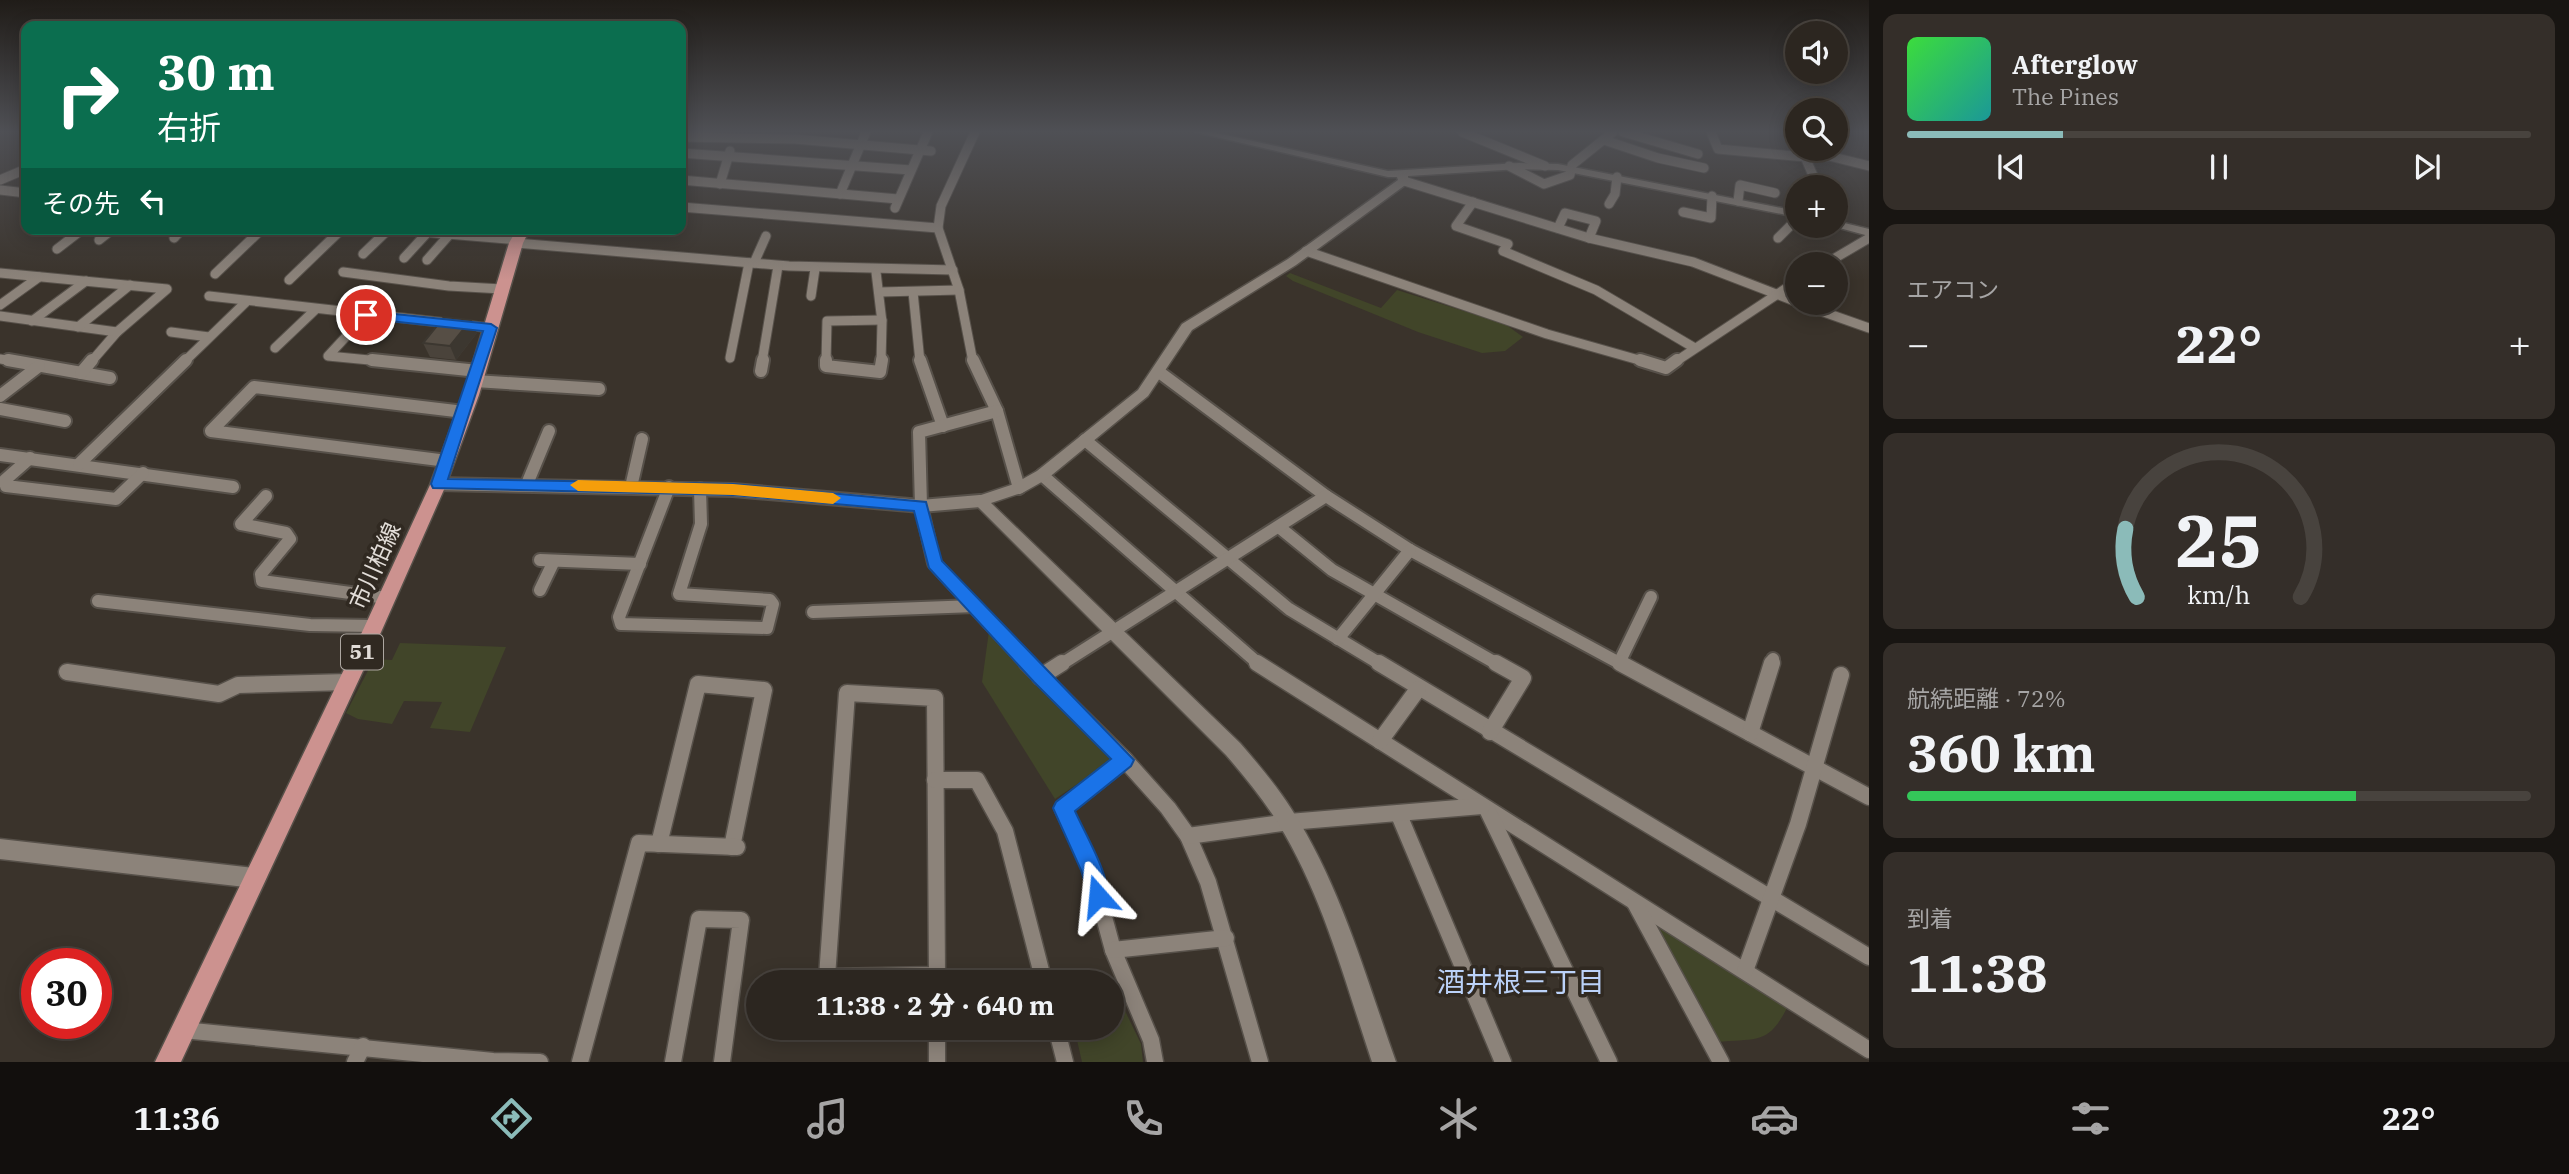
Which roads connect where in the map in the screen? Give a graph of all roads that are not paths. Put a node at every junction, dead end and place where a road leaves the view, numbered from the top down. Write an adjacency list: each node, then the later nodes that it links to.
1 (696, 182): 9 (street)
2 (845, 182): 13 (street)
3 (906, 182): 13 (street)
4 (953, 182): 21 (street)
5 (1398, 182): 42 (street)
6 (1414, 182): 16 (street)
7 (1616, 182): 17 (street)
8 (1640, 182): 14 (street)
9 (720, 184): 13 (street)
10 (0, 190): 11 (street)
11 (21, 192)
12 (1774, 193): 15 (street)
13 (840, 194)
14 (1712, 196): 15 (street); 20 (street)
15 (1738, 201): 19 (street)
16 (1474, 202): 22 (street); 82 (street)
17 (1609, 204)
18 (686, 207): 21 (street)
19 (1785, 211)
20 (1683, 212)
21 (938, 228): 50 (street)
22 (1559, 228): 38 (street); 38 (street)
23 (1848, 228): 35 (street)
24 (1785, 231): 39 (street)
25 (75, 235): 41 (street)
26 (105, 235): 40 (street)
27 (177, 235): 37 (street)
28 (256, 235): 54 (street)
29 (336, 235): 56 (street)
30 (382, 235): 44 (street)
31 (426, 235): 45 (street)
32 (449, 235): 46 (street)
33 (492, 235): 36 (street)
34 (766, 236): 47 (street)
35 (1869, 236): 43 (street)
36 (519, 237): 47 (street); 60 (main road, 市川柏線 / 51)
37 (174, 238)
38 (1589, 238): 64 (street)
39 (1778, 238)
40 (99, 240)
41 (57, 248)
42 (1306, 251): 82 (street); 88 (street)
43 (1844, 252)
44 (363, 254)
45 (404, 258)
46 (426, 260)
47 (751, 263): 48 (street); 84 (street)
48 (778, 266): 49 (street); 87 (street)
49 (815, 269): 53 (street); 66 (street)
50 (953, 270): 53 (street); 61 (street)
51 (0, 272): 55 (street)
52 (343, 272): 60 (street)
53 (876, 272): 62 (street)
54 (215, 275)
55 (39, 276): 57 (street); 69 (street)
56 (289, 280)
57 (86, 281): 58 (street); 75 (street)
58 (130, 285): 76 (street); 79 (street)
59 (1785, 288): 64 (street)
60 (502, 289): 77 (main road, 市川柏線 / 51)
61 (959, 290): 63 (street); 95 (street)
62 (880, 292): 63 (street); 74 (street)
63 (913, 292): 98 (street)
64 (1774, 294): 67 (street); 82 (street)
65 (209, 296): 68 (street)
66 (810, 296)
67 (1785, 298)
68 (247, 301): 70 (street); 81 (street)
69 (0, 305)
70 (316, 309): 71 (street); 83 (street)
71 (366, 315): 77 (street); 90 (street)
72 (1832, 315): 78 (street)
73 (2, 318): 75 (street)
74 (881, 320): 74 (street)
75 (32, 321): 76 (street)
76 (78, 327): 79 (street)
77 (491, 328): 90 (main road, 市川柏線 / 51)
78 (1869, 328)
79 (117, 332): 89 (street)
80 (171, 332): 81 (street)
81 (209, 337): 105 (street)
82 (1693, 347)
83 (275, 348)
84 (730, 358)
85 (0, 359): 86 (street)
86 (39, 366): 89 (street); 93 (street)
87 (761, 371)
88 (1160, 372): 101 (street); 116 (street)
89 (81, 373): 91 (street)
90 (477, 376): 92 (street); 96 (main road, 市川柏線 / 51)
91 (110, 378)
92 (599, 389)
93 (0, 396)
94 (0, 409): 97 (street)
95 (997, 411): 98 (street); 113 (street)
96 (464, 412): 104 (main road, 市川柏線 / 51); 104 (street)
97 (65, 421)
98 (943, 426): 118 (street)
99 (550, 431): 109 (street)
100 (642, 439): 111 (street)
101 (1085, 440): 107 (street); 121 (street)
102 (0, 455): 103 (street)
103 (30, 458): 105 (street); 106 (street)
104 (447, 461): 108 (main road, 市川柏線 / 51)
105 (79, 464): 106 (street)
106 (143, 473): 110 (street)
107 (1042, 475): 113 (street); 126 (street)
108 (439, 484): 109 (street); 129 (main road, 市川柏線 / 51)
109 (527, 484): 111 (street)
110 (233, 487)
111 (631, 487): 112 (street)
112 (669, 488): 114 (street); 124 (street)
113 (1019, 488): 117 (street)
114 (700, 489): 118 (street); 124 (street)
115 (266, 496): 129 (street)
116 (1326, 496): 119 (street); 120 (street)
117 (979, 501): 118 (street); 134 (street)
118 (921, 506): 131 (street)
119 (1279, 527): 121 (street); 127 (street)
120 (1410, 550): 127 (street); 137 (street)
121 (1229, 559): 126 (street); 135 (street)
122 (540, 560): 123 (street)
123 (554, 561): 124 (street); 125 (street)
124 (640, 564)
125 (540, 590)
126 (1174, 591): 134 (street); 145 (street)
127 (1374, 596): 135 (street); 143 (street)
128 (1651, 597): 137 (street)
129 (387, 598): 133 (main road, 市川柏線 / 51)
130 (98, 601): 133 (street)
131 (975, 606): 132 (street); 140 (street)
132 (813, 612)
133 (375, 626): 141 (main road, 市川柏線 / 51)
134 (1111, 632): 140 (street); 152 (street)
135 (1338, 639): 142 (street)
136 (1773, 659): 144 (street)
137 (1619, 663): 144 (street)
138 (67, 673): 141 (street)
139 (1841, 675): 147 (street)
140 (1040, 677): 146 (street)
141 (348, 682): 156 (main road, 市川柏線 / 51)
142 (1418, 689): 143 (street); 145 (street)
143 (1490, 732): 157 (street)
144 (1750, 733): 147 (street)
145 (1380, 741): 150 (street)
146 (1125, 760): 153 (street); 160 (street)
147 (1816, 769): 149 (street); 157 (street)
148 (935, 780): 162 (street); 163 (street); 164 (street)
149 (1869, 797)
150 (1484, 808): 151 (street); 158 (street); 182 (street)
151 (1399, 815): 152 (street); 181 (street)
152 (1289, 822): 153 (street); 180 (street)
153 (1188, 835): 159 (street)
154 (659, 844): 154 (street); 173 (street)
155 (0, 849): 156 (street)
156 (254, 878): 166 (main road, 市川柏線 / 51)
157 (1773, 901): 161 (street); 165 (street)
158 (1635, 902): 165 (street); 183 (street)
159 (1226, 938): 160 (street); 179 (street)
160 (1113, 950): 178 (street)
161 (1869, 957)
162 (827, 970)
163 (937, 970)
164 (1041, 970)
165 (1745, 971): 169 (street)
166 (183, 1030): 170 (street); 171 (main road, 市川柏線 / 51)
167 (937, 1040): 176 (street)
168 (1059, 1040): 177 (street)
169 (1869, 1050)
170 (359, 1054): 172 (street)
171 (168, 1062)
172 (540, 1062)
173 (579, 1062)
174 (673, 1062): 175 (street)
175 (722, 1062)
176 (937, 1062)
177 (1065, 1062)
178 (1155, 1062)
179 (1260, 1062)
180 (1384, 1062)
181 (1503, 1062)
182 (1609, 1062)
183 (1721, 1062)

